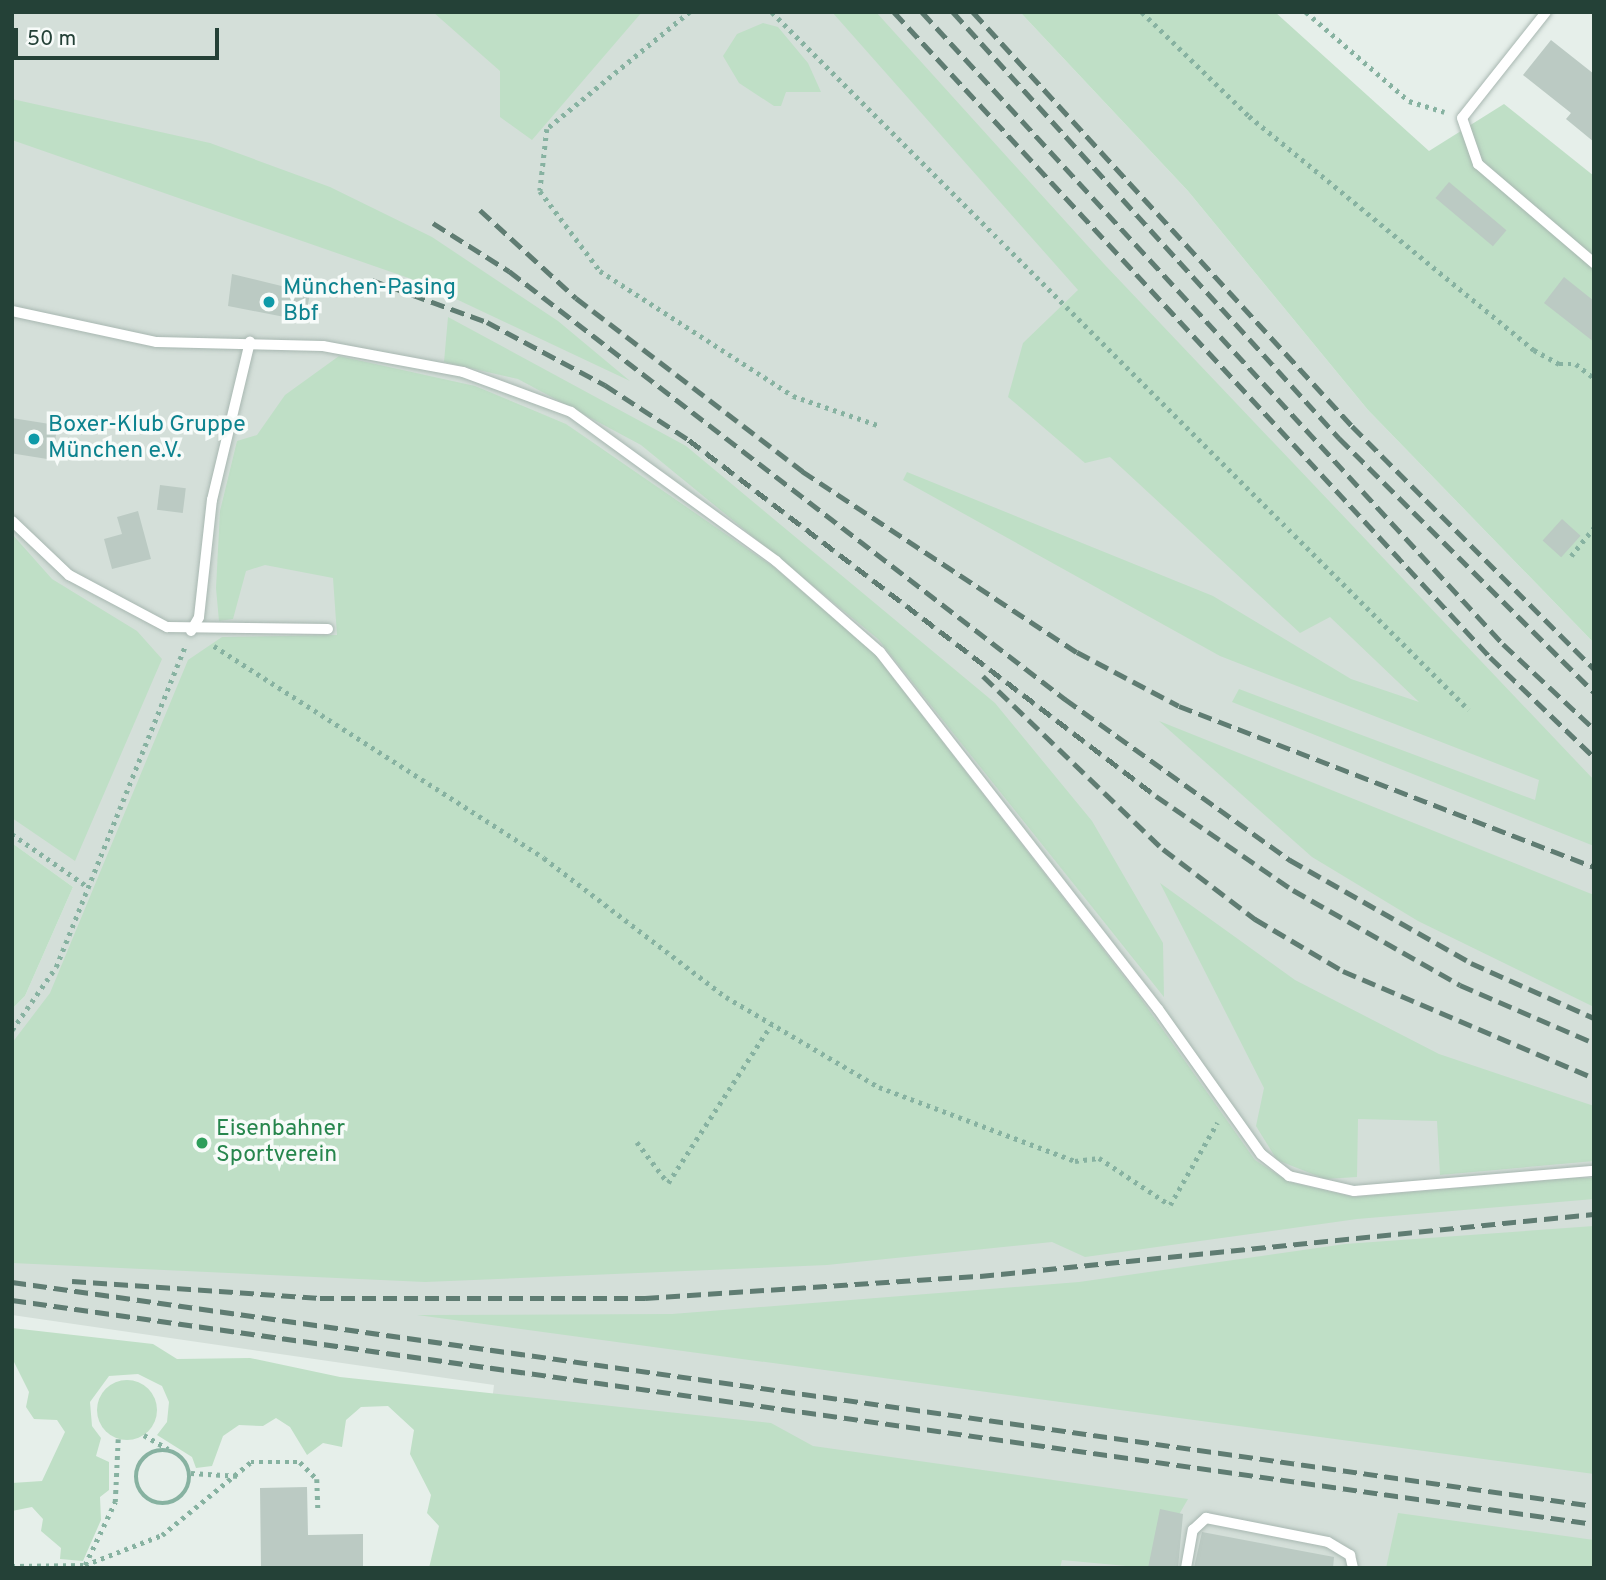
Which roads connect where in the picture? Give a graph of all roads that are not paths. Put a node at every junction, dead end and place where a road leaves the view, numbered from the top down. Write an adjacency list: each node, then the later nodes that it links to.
1 (1546, 12): 2 (lane)
2 (1594, 263)
3 (12, 311): 4 (lane)
4 (250, 342): 7 (lane); 8 (lane)
5 (12, 521): 7 (lane)
6 (328, 629): 7 (lane)
7 (191, 631)
8 (1594, 1171)
9 (1186, 1568): 10 (lane)
10 (1353, 1568)

